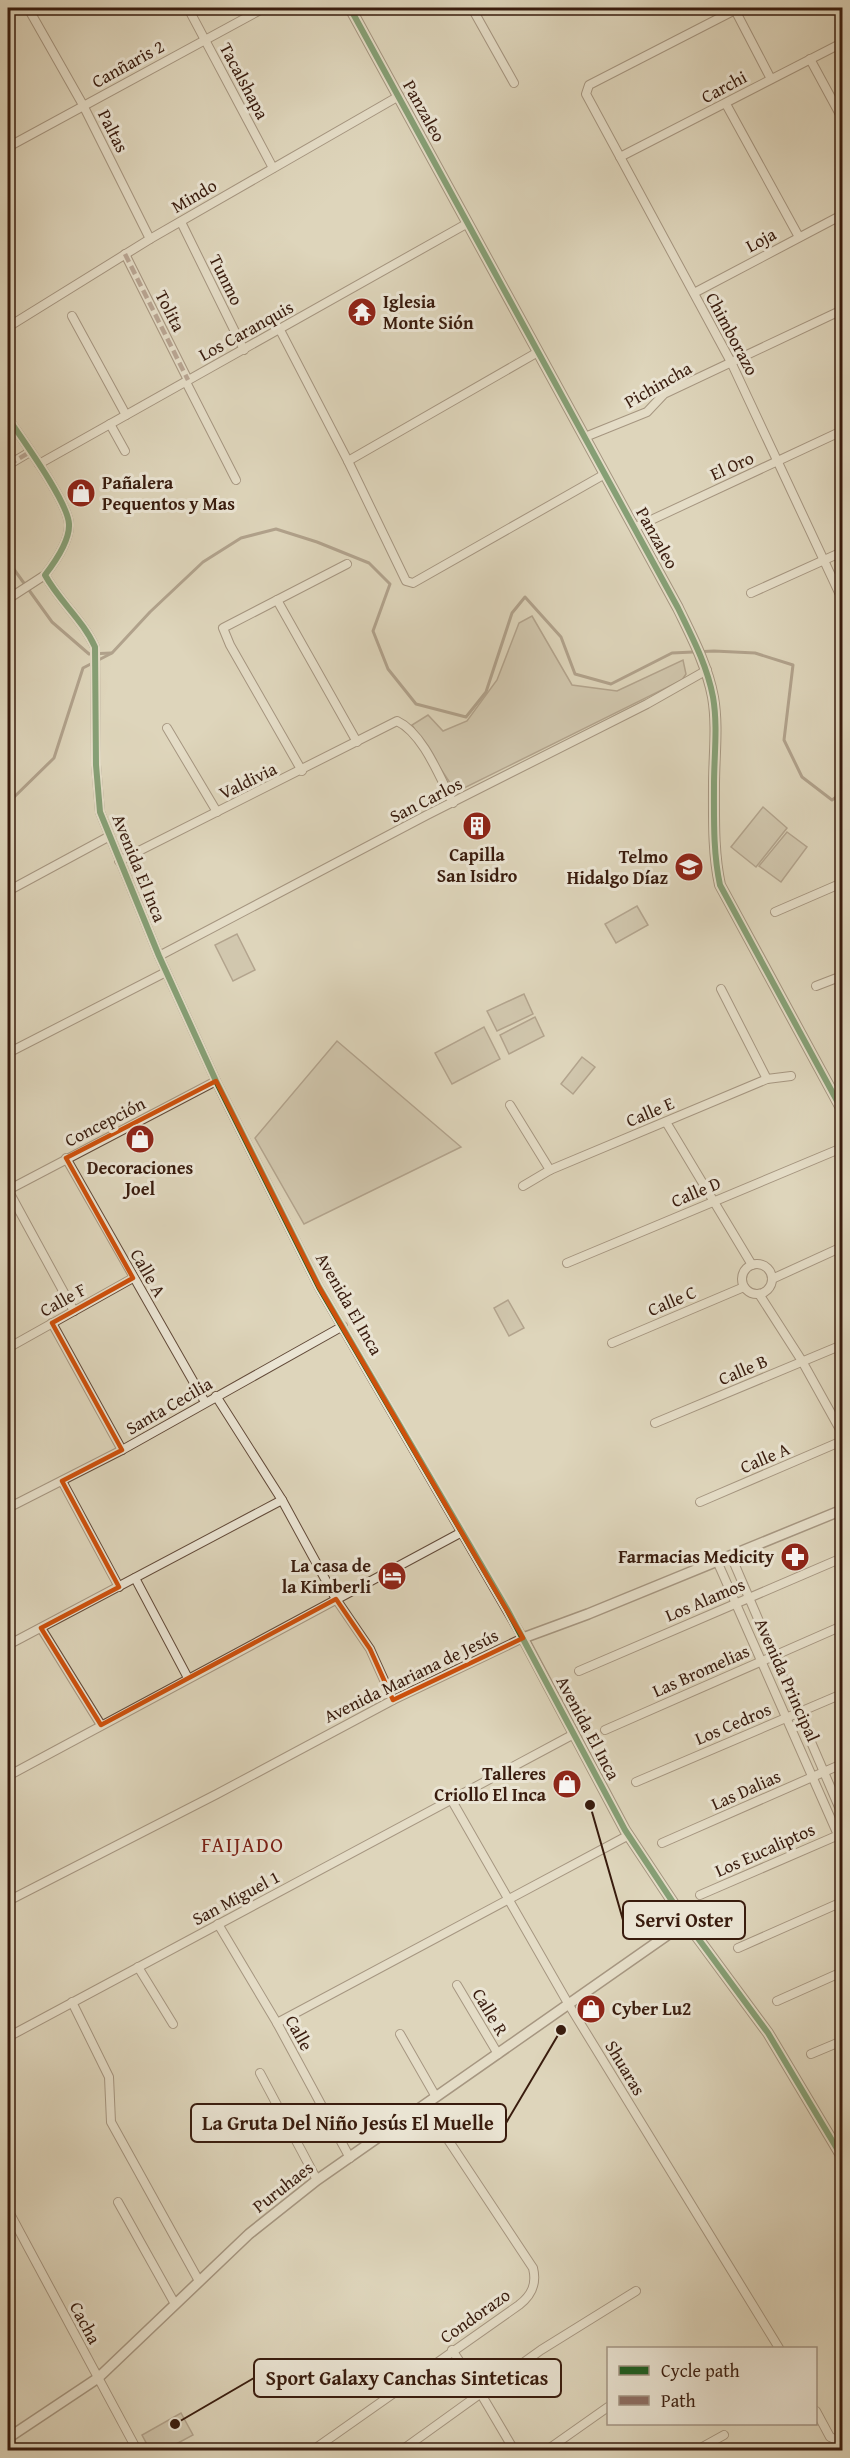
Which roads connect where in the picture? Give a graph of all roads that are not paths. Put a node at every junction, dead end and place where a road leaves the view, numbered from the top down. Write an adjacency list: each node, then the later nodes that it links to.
1 (28, 8): 14 (street, Paltas)
2 (188, 8): 7 (street, Tacalshapa)
3 (264, 8): 7 (street, Canñaris 2)
4 (350, 8): 12 (street, Panzaleo)
5 (472, 8): 11 (street)
6 (737, 8): 10 (street); 17 (street, Chimborazo)
7 (205, 39): 14 (street, Canñaris 2); 18 (street, Tacalshapa)
8 (843, 43): 9 (street, Carchi)
9 (810, 59): 10 (street, Carchi); 15 (street)
10 (771, 79): 13 (street, Carchi)
11 (514, 83)
12 (399, 96): 18 (street, Mindo); 21 (street, Panzaleo)
13 (726, 104): 17 (street, Carchi); 22 (street)
14 (83, 105): 16 (street, Canñaris 2); 23 (street, Paltas)
15 (843, 118)
16 (8, 147)
17 (620, 157): 25 (street, Chimborazo)
18 (273, 168): 20 (street, Mindo)
19 (843, 215): 22 (street, Loja)
20 (181, 222): 23 (street, Mindo); 30 (street, Tunmo)
21 (468, 223): 29 (street, Los Caranquis); 31 (street, Panzaleo)
22 (799, 237): 25 (street, Loja)
23 (150, 239): 24 (street, Mindo)
24 (125, 254): 28 (street, Mindo); 33 (street, Tolita)
25 (694, 293): 32 (street, Chimborazo)
26 (843, 310): 32 (street, Pichincha)
27 (72, 316): 34 (street)
28 (8, 327)
29 (280, 330): 30 (street, Los Caranquis); 41 (street)
30 (244, 350): 33 (street, Los Caranquis)
31 (538, 352): 38 (street, Panzaleo); 41 (street)
32 (731, 362): 38 (street, Pichincha); 42 (street, Chimborazo)
33 (187, 381): 34 (street, Los Caranquis); 46 (street, Tolita)
34 (126, 416): 36 (street, Los Caranquis)
35 (8, 418): 40 (street)
36 (110, 424): 39 (street); 43 (street, Los Caranquis)
37 (843, 431): 42 (street, El Oro)
38 (585, 437): 45 (street, Panzaleo)
39 (125, 451)
40 (30, 452): 43 (street); 44 (street)
41 (348, 461): 45 (street)
42 (779, 461): 47 (street, El Oro); 49 (street, Chimborazo)
43 (39, 464): 51 (street)
44 (8, 465)
45 (605, 474): 47 (street, Panzaleo)
46 (236, 480)
47 (634, 528): 56 (street, Panzaleo)
48 (843, 552): 49 (street)
49 (825, 560): 52 (street); 54 (street, Chimborazo)
50 (346, 564): 55 (street)
51 (45, 575): 53 (street); 62 (street, Avenida El Inca)
52 (751, 593)
53 (8, 599)
54 (843, 599)
55 (277, 600): 58 (street); 59 (street)
56 (705, 667): 60 (street, San Carlos); 77 (street, Panzaleo)
57 (167, 728): 61 (street)
58 (357, 742): 59 (street, Valdivia); 60 (street, Valdivia)
59 (302, 771): 61 (street, Valdivia)
60 (453, 803): 67 (street, San Carlos)
61 (218, 813): 63 (street, Valdivia)
62 (108, 837): 63 (street, Avenida El Inca); 65 (street)
63 (118, 861): 67 (street, Avenida El Inca)
64 (843, 883): 66 (street)
65 (8, 891)
66 (775, 912)
67 (159, 956): 68 (street, Avenida El Inca)
68 (166, 972): 72 (street); 75 (street, Avenida El Inca)
69 (843, 976): 70 (street)
70 (816, 986)
71 (721, 989): 74 (street)
72 (8, 1053)
73 (791, 1077): 74 (street, Calle E)
74 (767, 1079): 78 (street, Calle E)
75 (216, 1081): 80 (street, Concepción); 94 (street, Avenida El Inca)
76 (510, 1105): 81 (street)
77 (843, 1110)
78 (666, 1122): 81 (street, Calle E); 84 (street)
79 (837, 1150): 84 (street, Calle D)
80 (66, 1158): 83 (street, Concepción); 88 (street, Calle A)
81 (550, 1170): 82 (street, Calle E)
82 (524, 1186)
83 (8, 1190): 92 (street)
84 (713, 1201): 86 (street, Calle D); 87 (street)
85 (843, 1247): 89 (street)
86 (567, 1263)
87 (752, 1265): 89 (street); 90 (street)
88 (133, 1278): 92 (street, Calle F); 100 (street, Calle A)
89 (772, 1279): 91 (street)
90 (744, 1287): 91 (street); 95 (street, Calle C)
91 (759, 1294): 98 (street)
92 (75, 1311): 93 (street, Calle F)
93 (52, 1323): 97 (street, Calle F); 104 (street)
94 (343, 1326): 99 (street, Santa Cecilia); 110 (street, Avenida El Inca)
95 (612, 1343)
96 (843, 1345): 98 (street, Calle B)
97 (8, 1348)
98 (802, 1361): 101 (street, Calle B); 102 (street)
99 (216, 1396): 100 (street, Santa Cecilia); 106 (street)
100 (205, 1402): 104 (street, Santa Cecilia)
101 (655, 1423)
102 (843, 1433)
103 (843, 1441): 107 (street, Calle A)
104 (122, 1450): 105 (street, Santa Cecilia)
105 (62, 1481): 108 (street, Santa Cecilia); 115 (street)
106 (282, 1500): 114 (street); 117 (street)
107 (700, 1502)
108 (8, 1508)
109 (843, 1510): 111 (street, Avenida Mariana de Jesús)
110 (462, 1532): 117 (street); 121 (street, Avenida El Inca)
111 (730, 1556): 113 (street, Avenida Mariana de Jesús); 116 (street, Avenida Principal)
112 (843, 1558): 116 (street, Los Alamos)
113 (717, 1561): 118 (street, Avenida Principal); 121 (street, Avenida Mariana de Jesús)
114 (135, 1578): 115 (street); 126 (street)
115 (119, 1587): 120 (street)
116 (750, 1598): 118 (street, Los Alamos); 123 (street, Avenida Principal)
117 (336, 1599): 126 (street); 128 (street)
118 (737, 1603): 124 (street, Avenida Principal); 125 (street, Los Alamos)
119 (843, 1626): 123 (street, Las Bromelias)
120 (40, 1628): 122 (street); 131 (street)
121 (523, 1638): 128 (street, Avenida Mariana de Jesús); 133 (street, Avenida El Inca)
122 (8, 1645)
123 (775, 1656): 124 (street, Las Bromelias); 129 (street, Avenida Principal)
124 (762, 1661): 130 (street, Avenida Principal); 132 (street, Las Bromelias)
125 (579, 1671)
126 (188, 1678): 131 (street)
127 (843, 1694): 129 (street, Los Cedros)
128 (393, 1700): 146 (street, Avenida Mariana de Jesús)
129 (799, 1713): 130 (street, Los Cedros); 135 (street, Avenida Principal)
130 (787, 1718): 137 (street, Avenida Principal); 138 (street, Los Cedros)
131 (100, 1725): 136 (street)
132 (605, 1730)
133 (574, 1734): 139 (street, San Miguel 1); 142 (street, Avenida El Inca)
134 (843, 1764): 135 (street, Las Dalias)
135 (824, 1772): 137 (street, Las Dalias); 140 (street, Avenida Principal)
136 (8, 1776)
137 (813, 1777): 141 (street, Avenida Principal); 143 (street, Las Dalias)
138 (636, 1782)
139 (451, 1799): 147 (street, Shuaras); 150 (street, San Miguel 1)
140 (843, 1814)
141 (840, 1834): 144 (street, Avenida Principal); 145 (street, Los Eucaliptos)
142 (629, 1835): 147 (street); 149 (street, Avenida El Inca)
143 (662, 1843)
144 (843, 1845)
145 (700, 1895)
146 (8, 1901)
147 (508, 1901): 157 (street, Shuaras); 158 (street)
148 (843, 1902): 151 (street)
149 (686, 1922): 157 (street, Puruhaes); 168 (street, Avenida El Inca)
150 (218, 1924): 152 (street, San Miguel 1); 158 (street, Calle)
151 (738, 1948)
152 (138, 1967): 156 (street, San Miguel 1); 159 (street)
153 (843, 1972): 155 (street)
154 (456, 1985): 163 (street, Calle R)
155 (777, 2001)
156 (72, 2002): 161 (street, San Miguel 1); 173 (street)
157 (569, 2005): 163 (street, Puruhaes); 176 (street, Shuaras)
158 (277, 2023): 169 (street, Calle)
159 (172, 2024)
160 (400, 2034): 166 (street)
161 (8, 2037)
162 (843, 2041): 164 (street)
163 (498, 2054): 166 (street, Puruhaes)
164 (811, 2054)
165 (260, 2073): 170 (street)
166 (436, 2097): 167 (street, Puruhaes)
167 (425, 2105): 169 (street, Puruhaes); 177 (street, Condorazo)
168 (843, 2157)
169 (350, 2158): 170 (street, Puruhaes)
170 (317, 2180): 173 (street, Puruhaes)
171 (118, 2202): 175 (street)
172 (8, 2210): 178 (street, Cacha)
173 (199, 2281): 175 (street, Puruhaes)
174 (636, 2290): 179 (street)
175 (175, 2304): 178 (street, Puruhaes)
176 (777, 2347)
177 (452, 2350): 179 (street); 186 (street, Condorazo)
178 (98, 2378): 183 (street, Puruhaes); 185 (street, Cacha)
179 (482, 2394): 187 (street); 188 (street)
180 (607, 2408): 189 (street)
181 (817, 2412): 184 (street)
182 (724, 2434): 190 (street)
183 (8, 2438)
184 (843, 2442)
185 (138, 2451)
186 (313, 2451)
187 (402, 2451)
188 (514, 2451)
189 (547, 2451)
190 (697, 2451)

